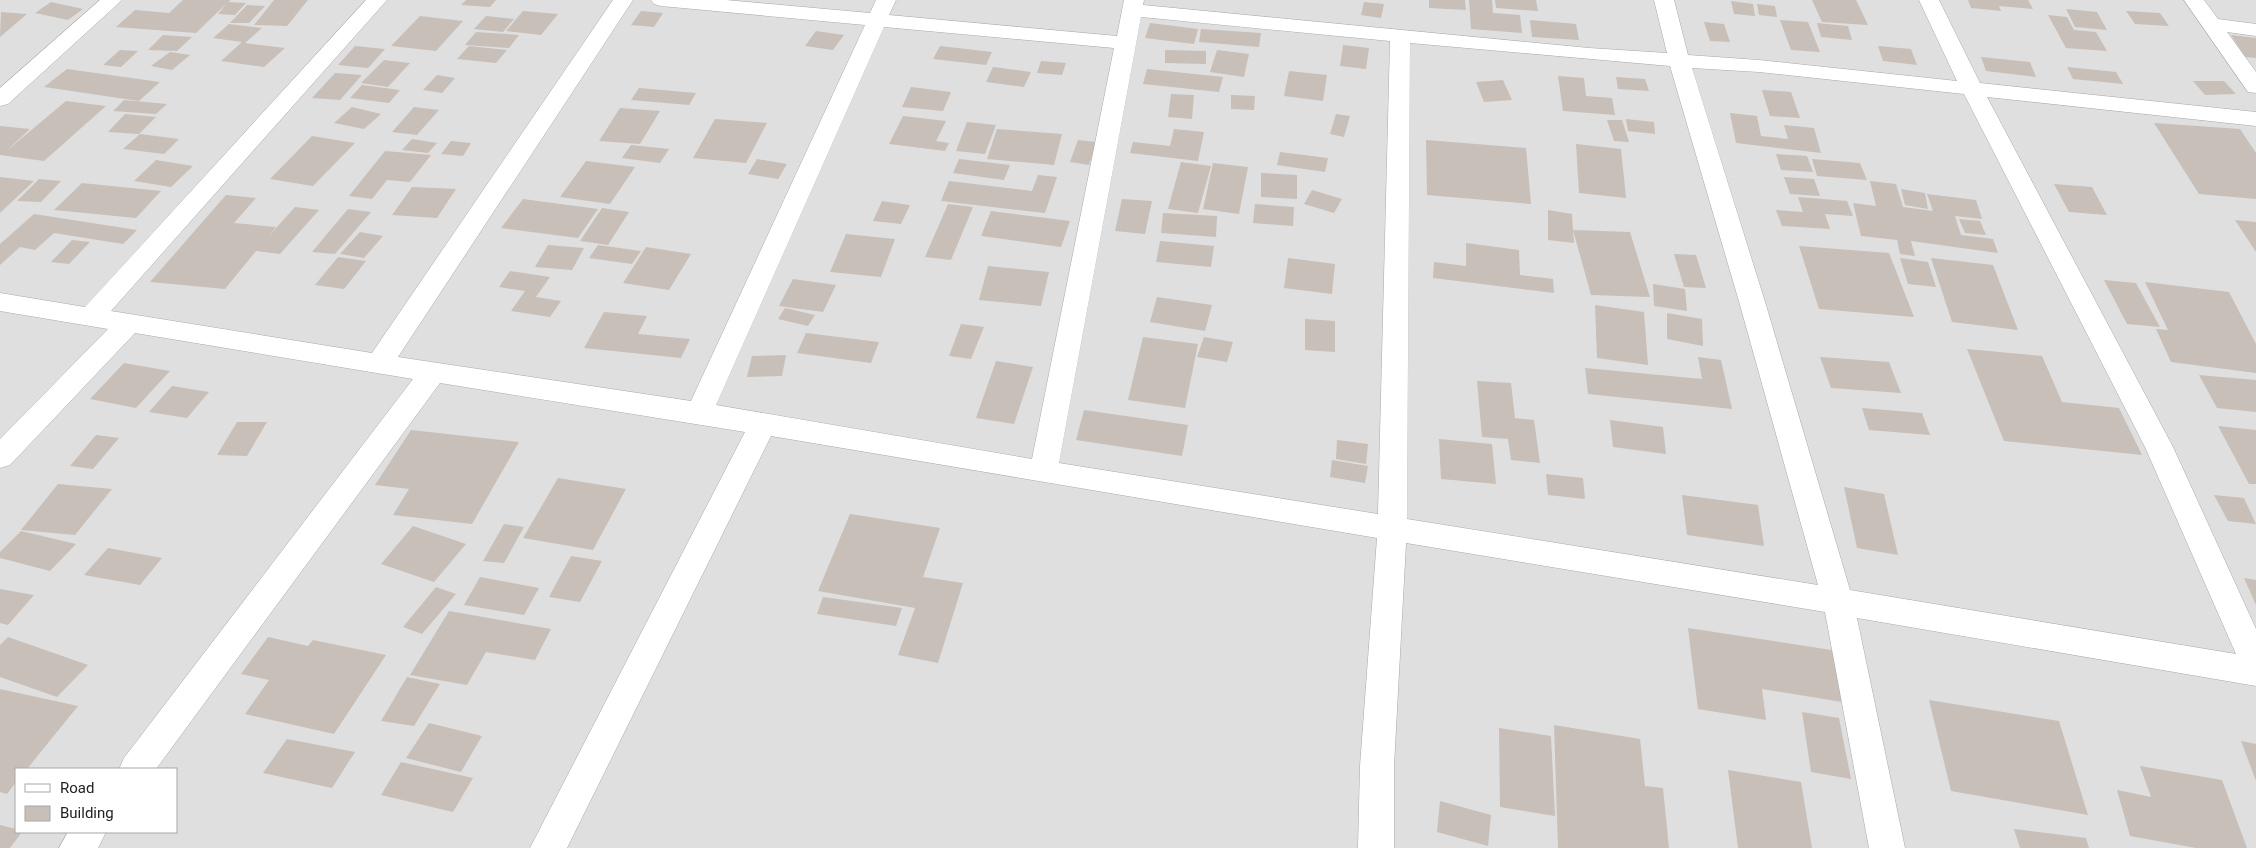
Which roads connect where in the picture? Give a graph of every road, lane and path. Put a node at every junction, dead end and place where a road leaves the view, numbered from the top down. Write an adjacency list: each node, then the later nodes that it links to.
1 (112, 0): 18 (street)
2 (377, 0): 21 (street)
3 (622, 0): 23 (street)
4 (661, 0): 10 (street)
5 (886, 0): 10 (street)
6 (1664, 0): 15 (street)
7 (1929, 0): 16 (street)
8 (2194, 0): 11 (street)
9 (1134, 5): 13 (street); 14 (street)
10 (876, 21): 14 (street); 25 (street)
11 (2211, 24): 12 (street); 17 (street)
12 (2256, 30)
13 (1400, 37): 15 (street); 29 (street)
14 (1126, 43): 28 (street)
15 (1679, 60): 16 (street); 30 (street)
16 (1971, 87): 19 (street); 31 (street)
17 (2256, 87)
18 (0, 99)
19 (2256, 119)
20 (0, 302): 21 (street)
21 (91, 318): 22 (street)
22 (129, 324): 23 (street); 27 (street)
23 (379, 364): 24 (street)
24 (433, 373): 25 (street); 33 (street)
25 (699, 412): 26 (street)
26 (763, 424): 28 (street); 36 (street)
27 (0, 457)
28 (1043, 472): 29 (street)
29 (1392, 529): 30 (street); 37 (street)
30 (1838, 601): 32 (street); 38 (street)
31 (2256, 664)
32 (2256, 672)
33 (137, 768)
34 (88, 833): 35 (street)
35 (77, 848)
36 (548, 848)
37 (1376, 848)
38 (1887, 848)

